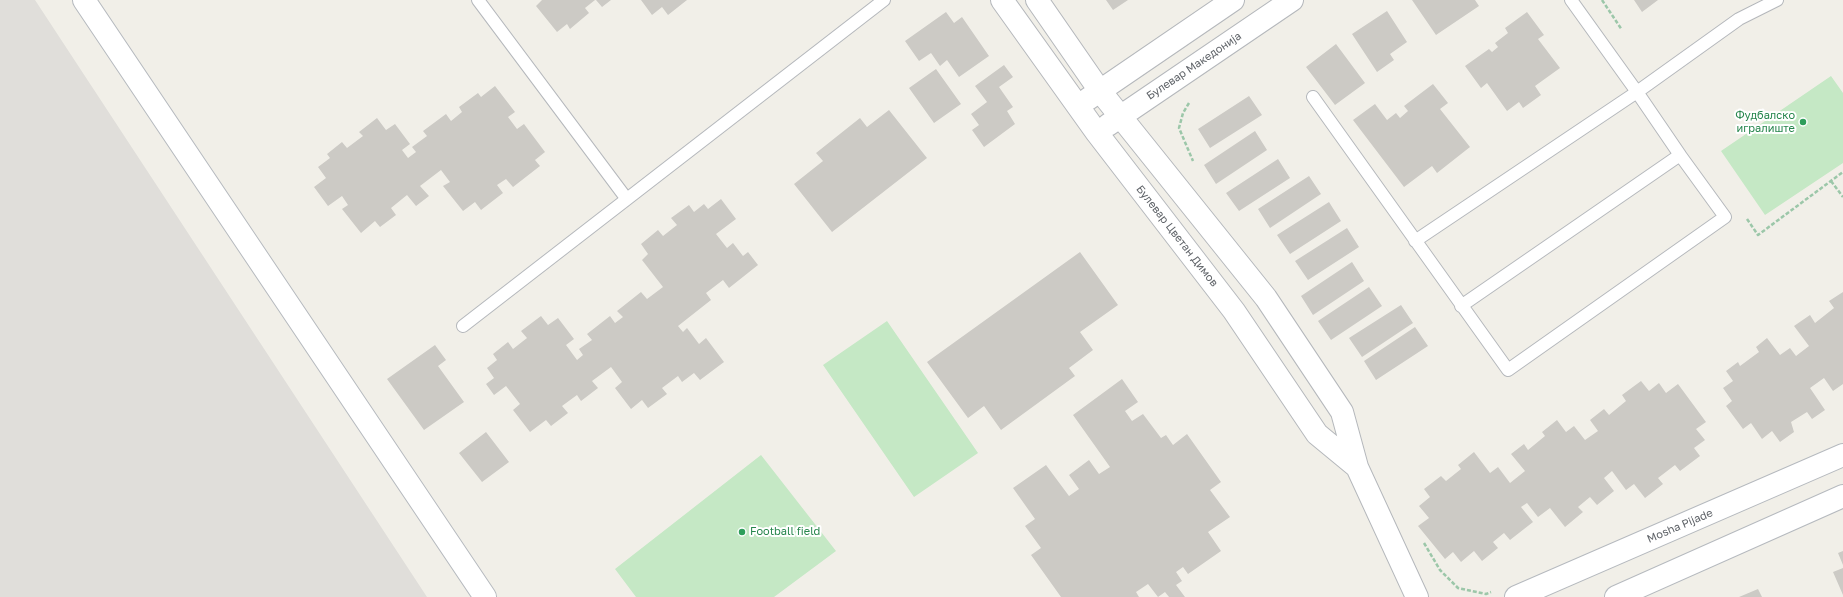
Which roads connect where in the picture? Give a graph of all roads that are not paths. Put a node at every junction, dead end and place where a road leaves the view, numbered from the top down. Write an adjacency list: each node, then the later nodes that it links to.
1 (84, 0): 24 (street)
2 (478, 0): 17 (lane)
3 (884, 0): 17 (lane)
4 (1002, 0): 13 (street, Булевар Цветан Димов)
5 (1037, 0): 10 (street, Булевар Цветан Димов)
6 (1233, 0): 10 (street)
7 (1292, 0): 14 (street, Булевар Македонија)
8 (1571, 0): 11 (lane)
9 (1777, 0): 11 (lane)
10 (1100, 91): 13 (street); 14 (street, Булевар Цветан Димов)
11 (1637, 92): 16 (lane); 18 (lane)
12 (1313, 97): 18 (lane)
13 (1078, 106): 15 (street, Булевар Цветан Димов)
14 (1120, 117): 15 (street, Булевар Македонија); 22 (street, Булевар Цветан Димов)
15 (1097, 133): 22 (street, Булевар Цветан Димов)
16 (1680, 155): 19 (lane); 19 (lane)
17 (626, 198): 20 (lane)
18 (1415, 241): 19 (lane)
19 (1461, 306)
20 (463, 326)
21 (1843, 455): 26 (street, Mosha Pijade)
22 (1356, 467): 25 (street, Булевар Цветан Димов)
23 (1843, 496): 27 (street)
24 (485, 597)
25 (1417, 597)
26 (1516, 597)
27 (1616, 597)

